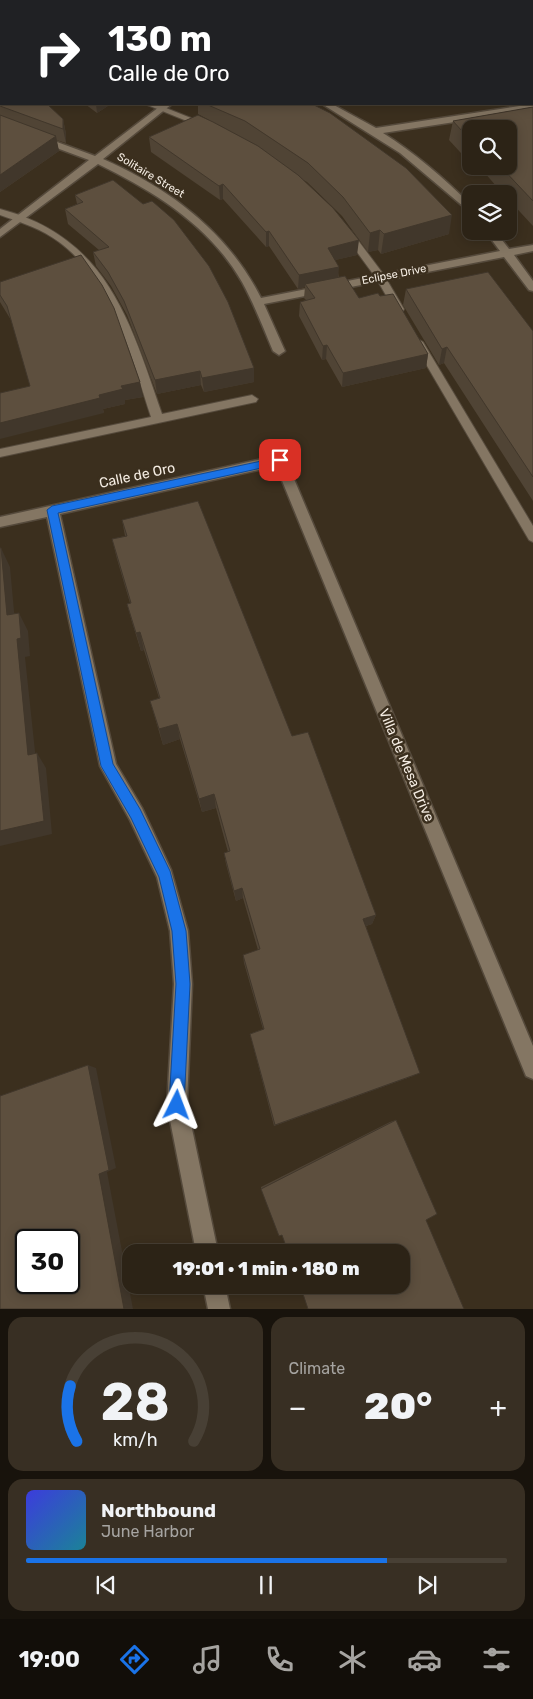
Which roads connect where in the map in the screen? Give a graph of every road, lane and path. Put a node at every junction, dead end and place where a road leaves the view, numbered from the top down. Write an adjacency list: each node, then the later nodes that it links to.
1 (328, 105): 6 (street)
2 (165, 106): 5 (lane); 7 (street)
3 (533, 107): 6 (street)
4 (0, 124): 7 (street, Solitaire Street)
5 (218, 132)
6 (376, 132): 8 (street)
7 (96, 158): 10 (street); 18 (street, Solitaire Street)
8 (462, 202)
9 (0, 212): 10 (lane)
10 (19, 218): 12 (street); 23 (lane)
11 (340, 224): 16 (lane)
12 (0, 234)
13 (498, 240): 15 (street)
14 (533, 248): 15 (street, Eclipse Drive)
15 (508, 252): 16 (street, Eclipse Drive); 17 (street)
16 (380, 276): 18 (street, Eclipse Drive); 19 (lane)
17 (533, 288)
18 (256, 302): 21 (street, Solitaire Street)
19 (404, 318)
20 (414, 335): 28 (lane)
21 (279, 351)
22 (252, 399): 23 (lane)
23 (158, 420): 24 (lane)
24 (0, 453)
25 (280, 460): 26 (street, Calle de Oro); 29 (street, Villa de Mesa Drive)
26 (52, 510): 27 (street, Calle de Oro); 30 (street)
27 (0, 522)
28 (533, 537)
29 (533, 1069)
30 (205, 1244)
31 (216, 1294): 32 (street)
32 (219, 1309)

